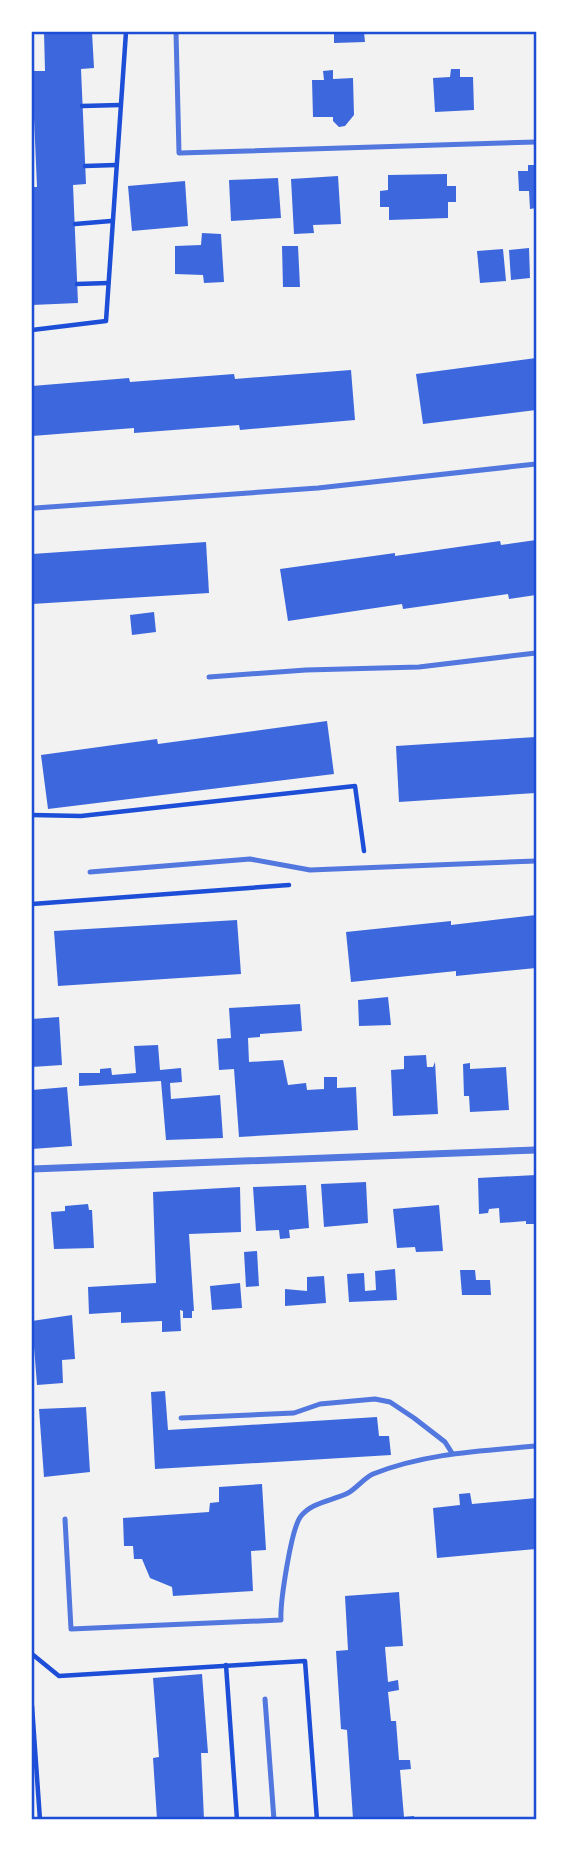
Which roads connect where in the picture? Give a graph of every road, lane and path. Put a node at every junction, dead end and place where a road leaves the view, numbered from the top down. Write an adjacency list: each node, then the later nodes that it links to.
1 (126, 32): 3 (path)
2 (176, 32): 5 (lane)
3 (120, 104): 4 (path); 6 (path)
4 (82, 106)
5 (537, 142)
6 (116, 165): 7 (path); 8 (path)
7 (85, 166)
8 (111, 221): 9 (path); 10 (path)
9 (75, 224)
10 (108, 283): 11 (path); 12 (path)
11 (77, 284)
12 (32, 330)
13 (537, 464): 14 (lane)
14 (35, 508)
15 (537, 653): 16 (lane)
16 (209, 677)
17 (32, 815): 19 (path)
18 (537, 860): 19 (lane)
19 (366, 867): 20 (lane)
20 (310, 870): 21 (lane); 22 (path)
21 (90, 872)
22 (32, 904)
23 (537, 1150): 24 (street)
24 (32, 1169)
25 (181, 1418): 27 (lane)
26 (537, 1446): 27 (lane)
27 (452, 1453): 28 (lane)
28 (65, 1519)
29 (32, 1654): 30 (path)
30 (226, 1665): 34 (path); 36 (path)
31 (265, 1699): 35 (lane)
32 (32, 1706): 33 (path)
33 (40, 1819)
34 (237, 1819)
35 (274, 1819)
36 (317, 1819)

